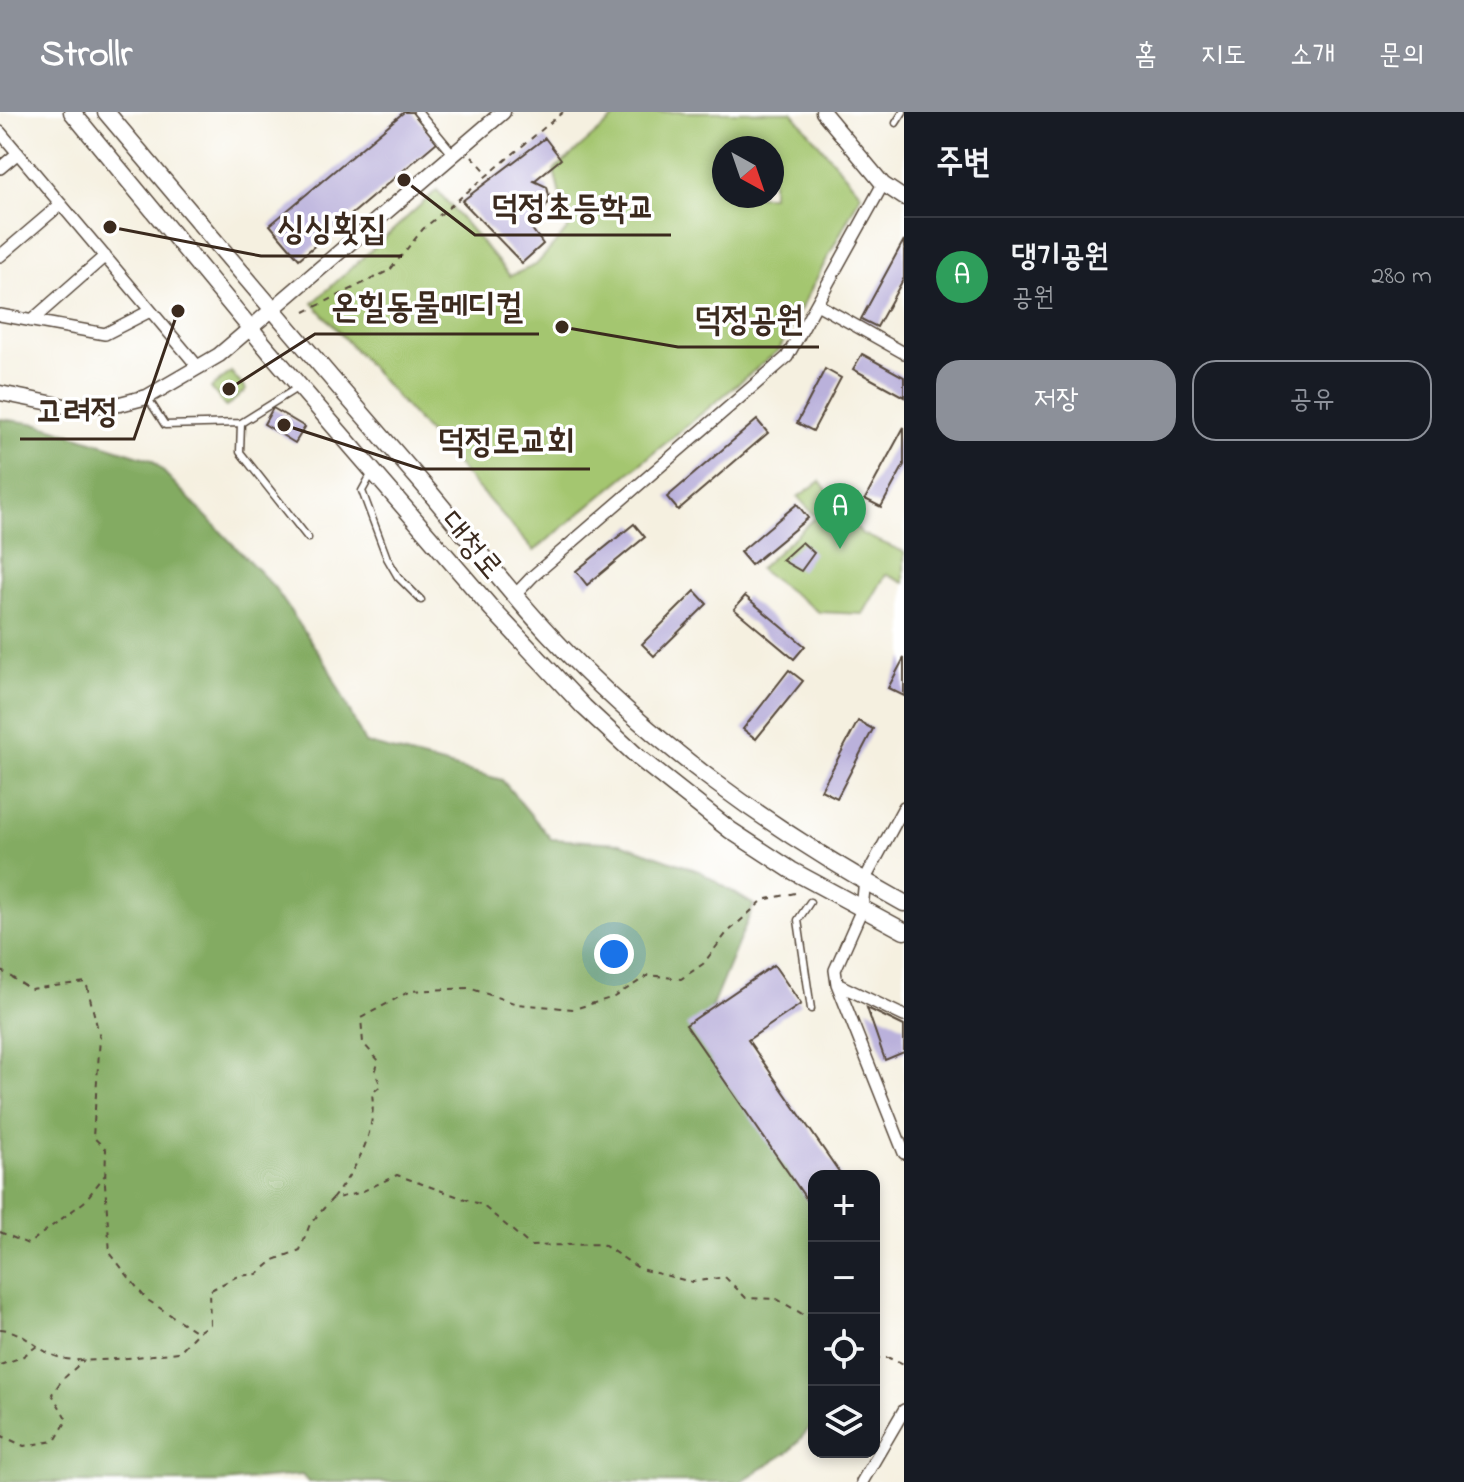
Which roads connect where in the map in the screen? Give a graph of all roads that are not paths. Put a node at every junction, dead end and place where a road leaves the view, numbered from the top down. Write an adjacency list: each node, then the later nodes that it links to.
1 (72, 112): 22 (main road, 대청로)
2 (106, 112): 18 (main road, 대청로)
3 (418, 112): 9 (street)
4 (503, 112): 9 (street)
5 (823, 112): 12 (street)
6 (903, 112): 7 (lane)
7 (896, 123)
8 (0, 132): 10 (street)
9 (458, 150): 18 (street)
10 (18, 153): 11 (street); 14 (street)
11 (0, 168)
12 (883, 184): 13 (street); 17 (street)
13 (904, 198)
14 (61, 204): 15 (street); 16 (street)
15 (0, 256)
16 (105, 256): 19 (street); 21 (street)
17 (817, 304): 23 (street); 31 (street)
18 (271, 309): 22 (street); 31 (main road, 대청로)
19 (150, 311): 21 (street); 24 (street)
20 (0, 315): 21 (street)
21 (31, 321)
22 (250, 327): 24 (street); 25 (main road, 대청로)
23 (904, 353)
24 (199, 368): 27 (street)
25 (300, 385): 28 (lane); 29 (main road, 대청로)
26 (0, 393): 27 (street)
27 (147, 397): 28 (lane)
28 (241, 423): 30 (lane)
29 (374, 470): 32 (lane); 37 (main road, 대청로)
30 (308, 538)
31 (514, 596): 34 (main road, 대청로)
32 (421, 600)
33 (904, 807): 34 (street)
34 (865, 879): 36 (main road, 대청로); 37 (street)
35 (810, 902): 40 (lane)
36 (904, 903)
37 (862, 909): 38 (main road, 대청로); 39 (street)
38 (904, 931)
39 (837, 984): 41 (street); 42 (street)
40 (811, 1009)
41 (904, 1016)
42 (904, 1153)
43 (904, 1410): 44 (street)
44 (862, 1482)

